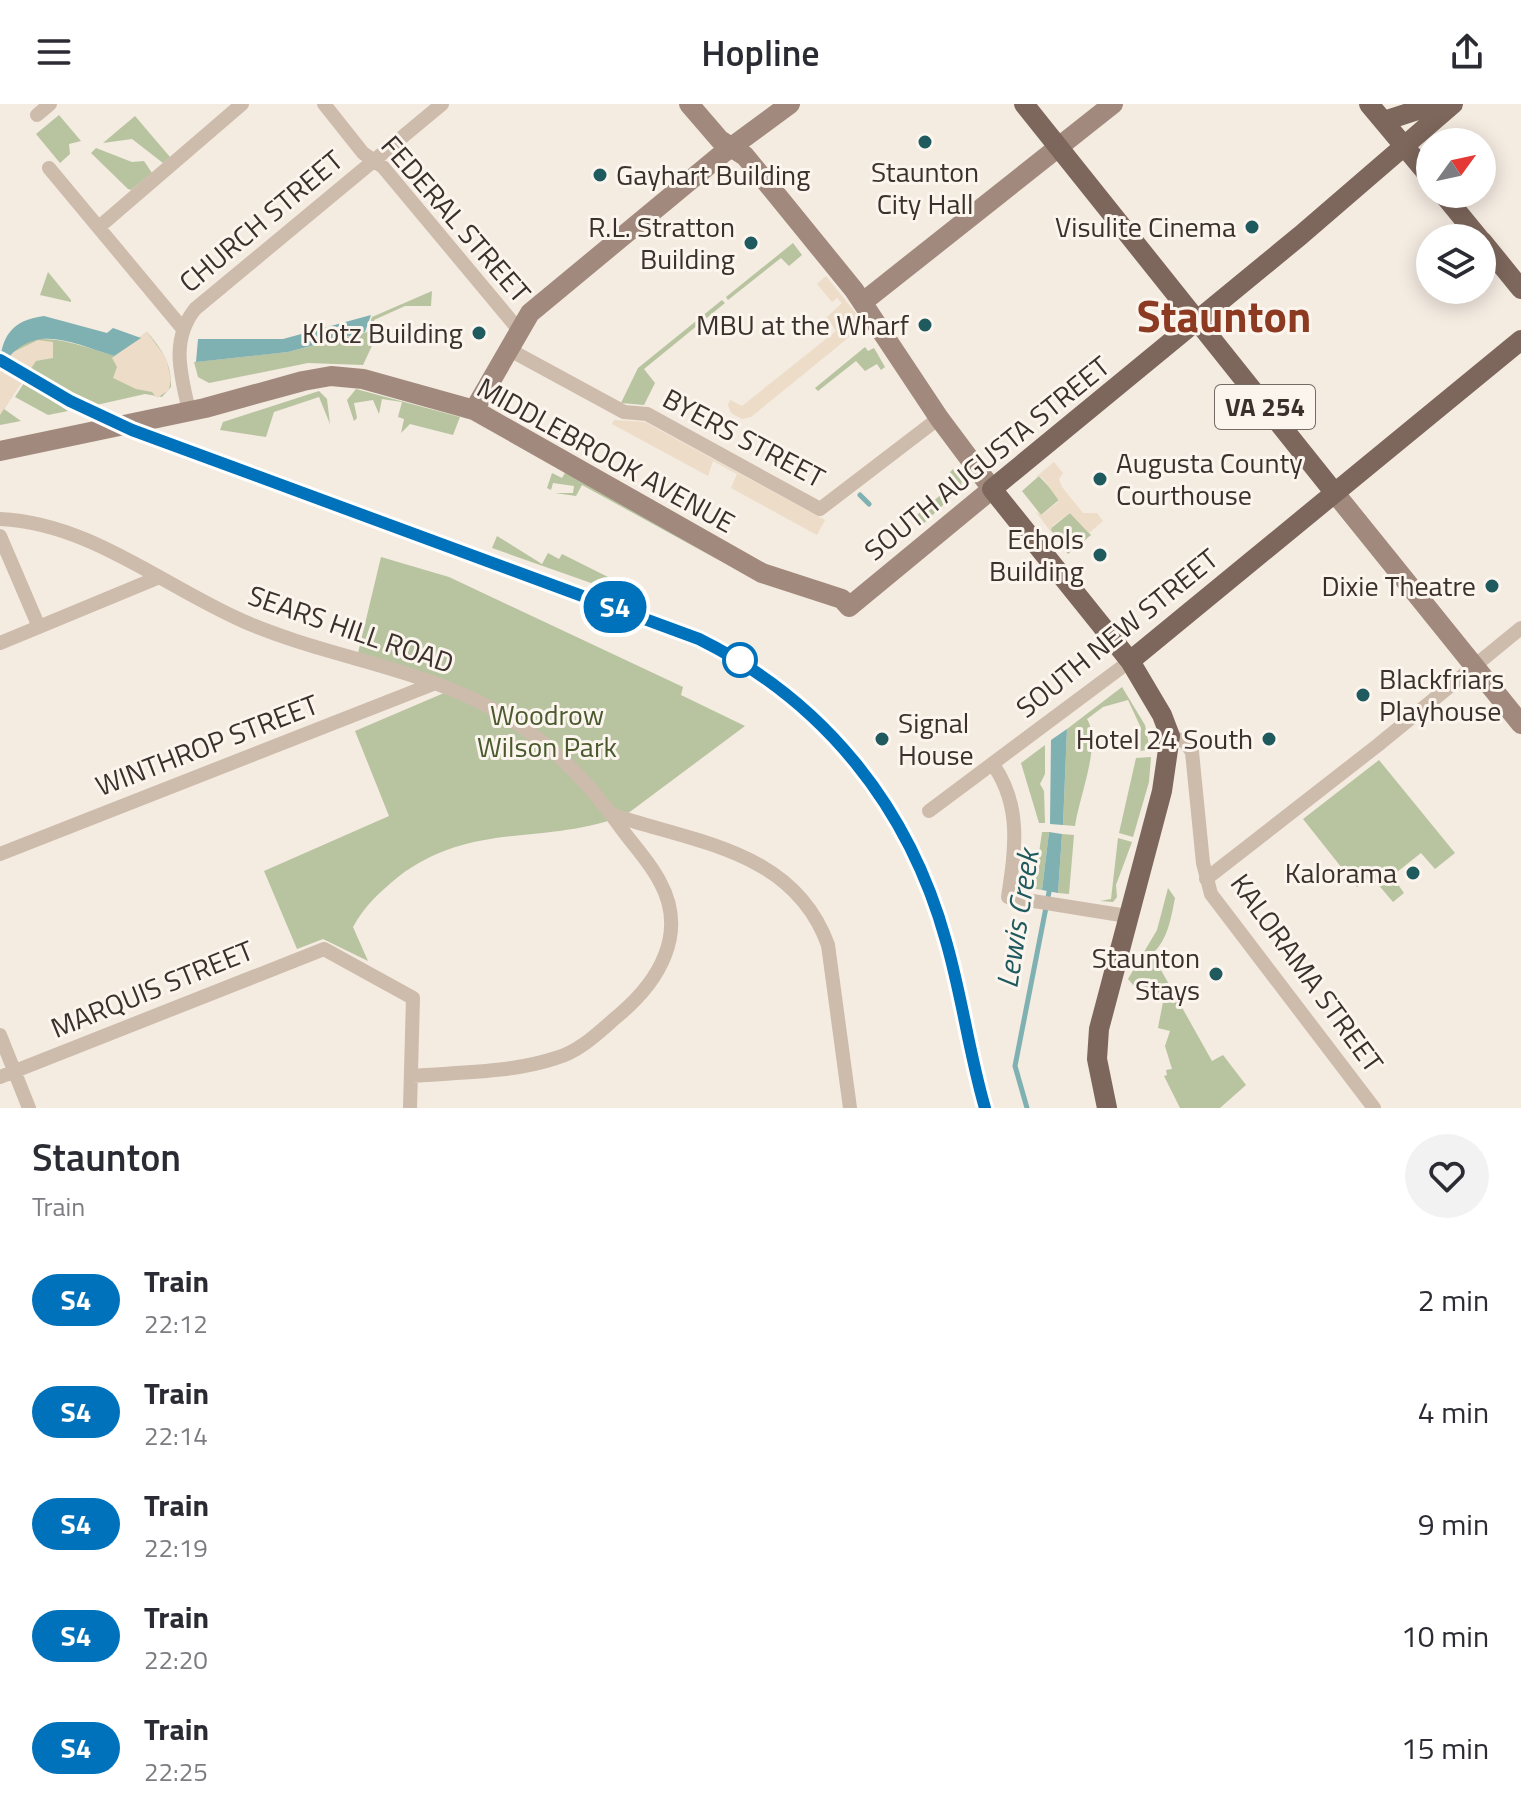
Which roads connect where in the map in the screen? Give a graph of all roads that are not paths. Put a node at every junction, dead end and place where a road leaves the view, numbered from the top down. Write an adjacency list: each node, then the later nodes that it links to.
1 (50, 104): 12 (street)
2 (242, 104): 22 (street)
3 (324, 104): 17 (street, FEDERAL STREET)
4 (442, 104): 17 (street, CHURCH STREET)
5 (689, 104): 16 (main road)
6 (790, 104): 16 (main road)
7 (1024, 104): 14 (main road, VA 254)
8 (1113, 104): 14 (main road)
9 (1369, 104): 13 (main road)
10 (1436, 104): 13 (main road)
11 (1453, 104): 15 (main road, SOUTH AUGUSTA STREET)
12 (37, 115)
13 (1384, 121): 15 (main road)
14 (1060, 147): 25 (main road); 26 (main road, VA 254)
15 (1406, 147): 18 (main road); 26 (main road, SOUTH AUGUSTA STREET)
16 (733, 148): 25 (main road); 28 (main road)
17 (373, 160): 27 (street, CHURCH STREET); 28 (street, FEDERAL STREET)
18 (1416, 160)
19 (49, 168): 22 (street)
20 (1455, 208): 21 (main road)
21 (1468, 224)
22 (99, 227): 27 (street)
23 (1496, 258): 24 (main road)
24 (1521, 289)
25 (863, 302): 33 (main road)
26 (1196, 321): 35 (main road, SOUTH AUGUSTA STREET); 36 (main road, VA 254)
27 (183, 329): 32 (street, CHURCH STREET)
28 (519, 330): 30 (main road)
29 (1521, 340): 36 (main road, SOUTH NEW STREET)
30 (508, 349): 31 (main road); 33 (street, BYERS STREET)
31 (474, 410): 32 (main road, MIDDLEBROOK AVENUE); 40 (main road, MIDDLEBROOK AVENUE)
32 (189, 411): 34 (main road, MIDDLEBROOK AVENUE)
33 (939, 418): 35 (main road)
34 (0, 451)
35 (992, 489): 40 (main road, SOUTH AUGUSTA STREET); 44 (main road)
36 (1334, 492): 44 (main road, SOUTH NEW STREET); 45 (main road, VA 254)
37 (0, 519): 39 (street, SEARS HILL ROAD)
38 (0, 536): 41 (street)
39 (157, 578): 41 (street); 46 (street, SEARS HILL ROAD)
40 (849, 607)
41 (39, 627): 43 (street)
42 (1521, 628): 45 (street)
43 (0, 643)
44 (1130, 661): 48 (main road); 49 (street, SOUTH NEW STREET)
45 (1474, 665): 47 (main road, VA 254); 53 (street)
46 (433, 684): 51 (street, SEARS HILL ROAD); 52 (street, WINTHROP STREET)
47 (1521, 724)
48 (1170, 736): 53 (street, KALORAMA STREET); 54 (main road)
49 (994, 766): 50 (street, SOUTH NEW STREET); 54 (street)
50 (929, 811)
51 (613, 815): 57 (street, SEARS HILL ROAD); 61 (street)
52 (0, 854)
53 (1206, 879): 63 (street, KALORAMA STREET)
54 (1127, 916): 62 (main road)
55 (0, 1035): 56 (street)
56 (15, 1071): 57 (street, MARQUIS STREET); 58 (street, MARQUIS STREET); 59 (street)
57 (412, 1076): 60 (street)
58 (0, 1077)
59 (29, 1108)
60 (410, 1108)
61 (850, 1108)
62 (1107, 1108)
63 (1374, 1108)

